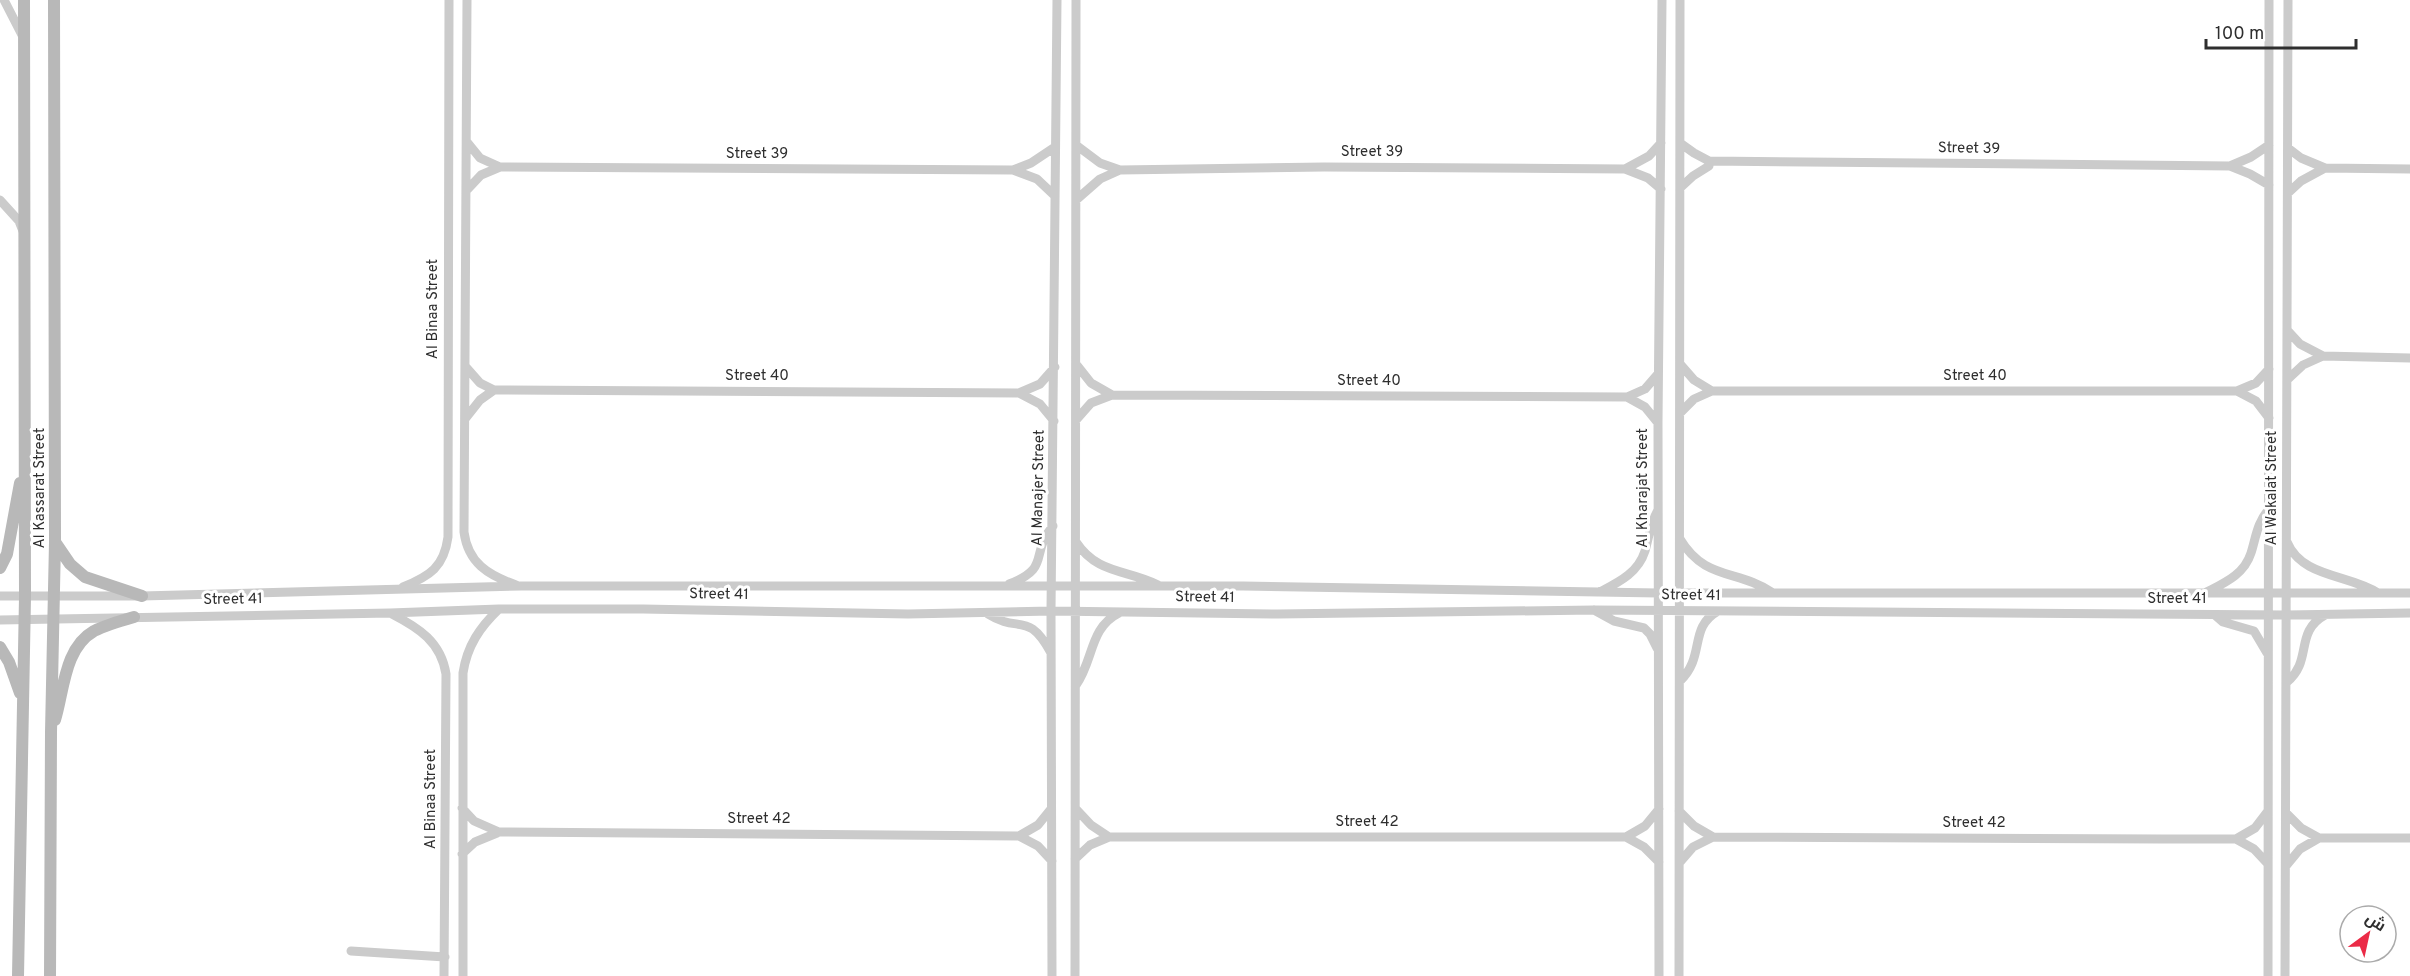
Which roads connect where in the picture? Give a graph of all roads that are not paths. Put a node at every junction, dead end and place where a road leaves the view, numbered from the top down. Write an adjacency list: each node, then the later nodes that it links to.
1 (4, 0): 12 (street)
2 (24, 0): 12 (street, Al Kassarat Street)
3 (54, 0): 65 (street, Al Kassarat Street)
4 (449, 0): 73 (street, Al Binaa Street)
5 (467, 0): 13 (street)
6 (1057, 0): 18 (street, Al Manajer Street)
7 (1076, 0): 16 (street)
8 (1662, 0): 14 (street, Al Kharajat Street)
9 (1680, 0): 15 (street)
10 (2269, 0): 17 (street, Al Wakalat Street)
11 (2288, 0): 19 (street, Al Wakalat Street)
12 (24, 39): 36 (street, Al Kassarat Street)
13 (466, 141): 22 (street); 31 (street)
14 (1661, 143): 24 (street); 30 (street, Al Kharajat Street)
15 (1680, 143): 20 (street); 29 (street)
16 (1076, 145): 27 (street, Street 39); 35 (street)
17 (2269, 145): 21 (street, Street 39); 28 (street, Al Wakalat Street)
18 (1055, 147): 26 (street, Street 39); 33 (street, Al Manajer Street)
19 (2288, 148): 23 (street); 32 (street, Al Wakalat Street)
20 (1709, 161): 21 (street, Street 39); 29 (street)
21 (2230, 166): 28 (street, Street 39)
22 (500, 167): 26 (street, Street 39); 31 (street)
23 (2325, 168): 25 (street); 32 (street)
24 (1625, 169): 27 (street, Street 39); 30 (street, Street 39)
25 (2410, 169)
26 (1013, 170): 33 (street, Street 39)
27 (1120, 170): 35 (street, Street 39)
28 (2269, 185): 44 (street, Al Wakalat Street)
29 (1680, 188): 41 (street)
30 (1661, 189): 45 (street, Al Kharajat Street)
31 (466, 191): 42 (street)
32 (2288, 193): 37 (street, Al Wakalat Street)
33 (1055, 196): 43 (street, Al Manajer Street)
34 (0, 200): 36 (street)
35 (1076, 200): 40 (street)
36 (25, 237): 59 (street, Al Kassarat Street)
37 (2288, 332): 38 (street); 46 (street, Al Wakalat Street)
38 (2323, 356): 39 (street); 46 (street)
39 (2410, 358)
40 (1076, 364): 51 (street); 56 (street)
41 (1680, 364): 48 (street); 53 (street)
42 (465, 366): 47 (street); 55 (street)
43 (1055, 367): 50 (street, Street 40); 57 (street, Al Manajer Street)
44 (2269, 369): 49 (street); 54 (street, Al Wakalat Street)
45 (1659, 374): 52 (street); 58 (street, Al Kharajat Street)
46 (2288, 379): 64 (street, Al Wakalat Street)
47 (494, 390): 50 (street, Street 40); 55 (street)
48 (1712, 391): 49 (street, Street 40); 53 (street)
49 (2237, 391): 54 (street)
50 (1019, 393): 57 (street)
51 (1112, 394): 52 (street, Street 40); 56 (street, Street 40)
52 (1626, 397): 58 (street)
53 (1680, 413): 63 (street)
54 (2269, 418): 61 (street, Al Wakalat Street)
55 (465, 419): 68 (street)
56 (1076, 420): 66 (street)
57 (1055, 422): 62 (street, Al Manajer Street)
58 (1658, 423): 60 (street, Al Kharajat Street)
59 (25, 462): 67 (street); 86 (street, Al Kassarat Street)
60 (1659, 508): 74 (street); 75 (street, Al Kharajat Street)
61 (2269, 509): 80 (street); 81 (street, Al Wakalat Street)
62 (1053, 526): 69 (street); 70 (street, Al Manajer Street)
63 (1679, 539): 76 (street); 77 (street)
64 (2287, 541): 78 (street); 82 (street, Al Wakalat Street)
65 (55, 542): 84 (street, Al Kassarat Street); 85 (street)
66 (1076, 543): 71 (street); 72 (street)
67 (0, 568)
68 (521, 586): 69 (street, Street 41); 73 (street, Street 41)
69 (1002, 586): 70 (street, Street 41)
70 (1053, 586): 71 (street, Street 41); 91 (street, Al Manajer Street)
71 (1076, 586): 72 (street, Street 41); 92 (street)
72 (1160, 586): 74 (street, Street 41)
73 (394, 590): 85 (street, Street 41)
74 (1598, 593): 75 (street, Street 41)
75 (1658, 593): 76 (street, Street 41); 89 (street, Al Kharajat Street)
76 (1679, 593): 77 (street, Street 41); 90 (street)
77 (1773, 593): 80 (street, Street 41)
78 (2379, 593): 79 (street, Street 41); 82 (street, Street 41)
79 (2410, 593)
80 (2203, 594): 81 (street, Street 41)
81 (2269, 594): 82 (street, Street 41); 99 (street, Al Wakalat Street)
82 (2287, 594): 100 (street, Al Wakalat Street)
83 (0, 596): 86 (street, Street 41)
84 (54, 596): 85 (street, Street 41); 86 (street, Street 41); 105 (street, Al Kassarat Street)
85 (142, 596)
86 (26, 597): 104 (street, Al Kassarat Street)
87 (499, 609): 94 (street, Street 41); 96 (street, Street 41); 115 (street, Al Binaa Street)
88 (1594, 610): 89 (street, Street 41); 95 (street, Street 41); 107 (street)
89 (1658, 610): 90 (street, Street 41); 107 (street, Al Kharajat Street)
90 (1680, 610): 93 (street, Street 41); 110 (street)
91 (1051, 611): 92 (street, Street 41); 94 (street, Street 41); 108 (street, Al Manajer Street)
92 (1077, 611): 95 (street, Street 41); 112 (street)
93 (1718, 611): 98 (street, Street 41); 110 (street)
94 (986, 612): 108 (street)
95 (1122, 612): 112 (street)
96 (390, 613): 102 (street, Street 41); 139 (street, Al Binaa Street)
97 (2410, 613): 101 (street, Street 41)
98 (2215, 615): 99 (street, Street 41); 109 (street)
99 (2269, 615): 100 (street, Street 41); 109 (street, Al Wakalat Street)
100 (2287, 615): 101 (street, Street 41); 111 (street, Al Wakalat Street)
101 (2325, 615): 111 (street)
102 (134, 616): 105 (street, Street 41); 114 (street)
103 (0, 620): 104 (street, Street 41)
104 (25, 620): 105 (street, Street 41); 113 (street, Al Kassarat Street)
105 (54, 620): 114 (street, Al Kassarat Street)
106 (0, 647): 113 (street)
107 (1659, 651): 118 (street, Al Kharajat Street)
108 (1052, 654): 116 (street, Al Manajer Street)
109 (2269, 656): 120 (street, Al Wakalat Street)
110 (1680, 681): 119 (street)
111 (2286, 682): 121 (street, Al Wakalat Street)
112 (1076, 685): 117 (street)
113 (22, 699): 138 (street, Al Kassarat Street)
114 (51, 732): 142 (street, Al Kassarat Street)
115 (462, 808): 122 (street, Street 42); 130 (street, Al Binaa Street)
116 (1052, 808): 123 (street); 132 (street, Al Manajer Street)
117 (1076, 809): 124 (street); 131 (street)
118 (1659, 809): 125 (street); 133 (street, Al Kharajat Street)
119 (1679, 811): 126 (street); 134 (street)
120 (2268, 811): 129 (street); 135 (street, Al Wakalat Street)
121 (2286, 813): 127 (street); 136 (street, Al Wakalat Street)
122 (499, 832): 123 (street, Street 42); 130 (street, Street 42)
123 (1019, 836): 132 (street)
124 (1109, 837): 125 (street, Street 42); 131 (street, Street 42)
125 (1626, 837): 133 (street)
126 (1713, 837): 129 (street, Street 42); 134 (street)
127 (2319, 838): 128 (street); 136 (street)
128 (2410, 838)
129 (2236, 839): 135 (street)
130 (462, 854): 144 (street, Al Binaa Street)
131 (1075, 859): 146 (street)
132 (1052, 861): 145 (street, Al Manajer Street)
133 (1659, 862): 147 (street, Al Kharajat Street)
134 (1679, 864): 148 (street)
135 (2268, 864): 149 (street, Al Wakalat Street)
136 (2286, 866): 150 (street, Al Wakalat Street)
137 (351, 951): 139 (street)
138 (18, 952): 140 (street); 141 (street, Al Kassarat Street)
139 (445, 957): 143 (street, Al Binaa Street)
140 (12, 976)
141 (18, 976)
142 (50, 976)
143 (444, 976)
144 (463, 976)
145 (1052, 976)
146 (1075, 976)
147 (1659, 976)
148 (1679, 976)
149 (2268, 976)
150 (2285, 976)

